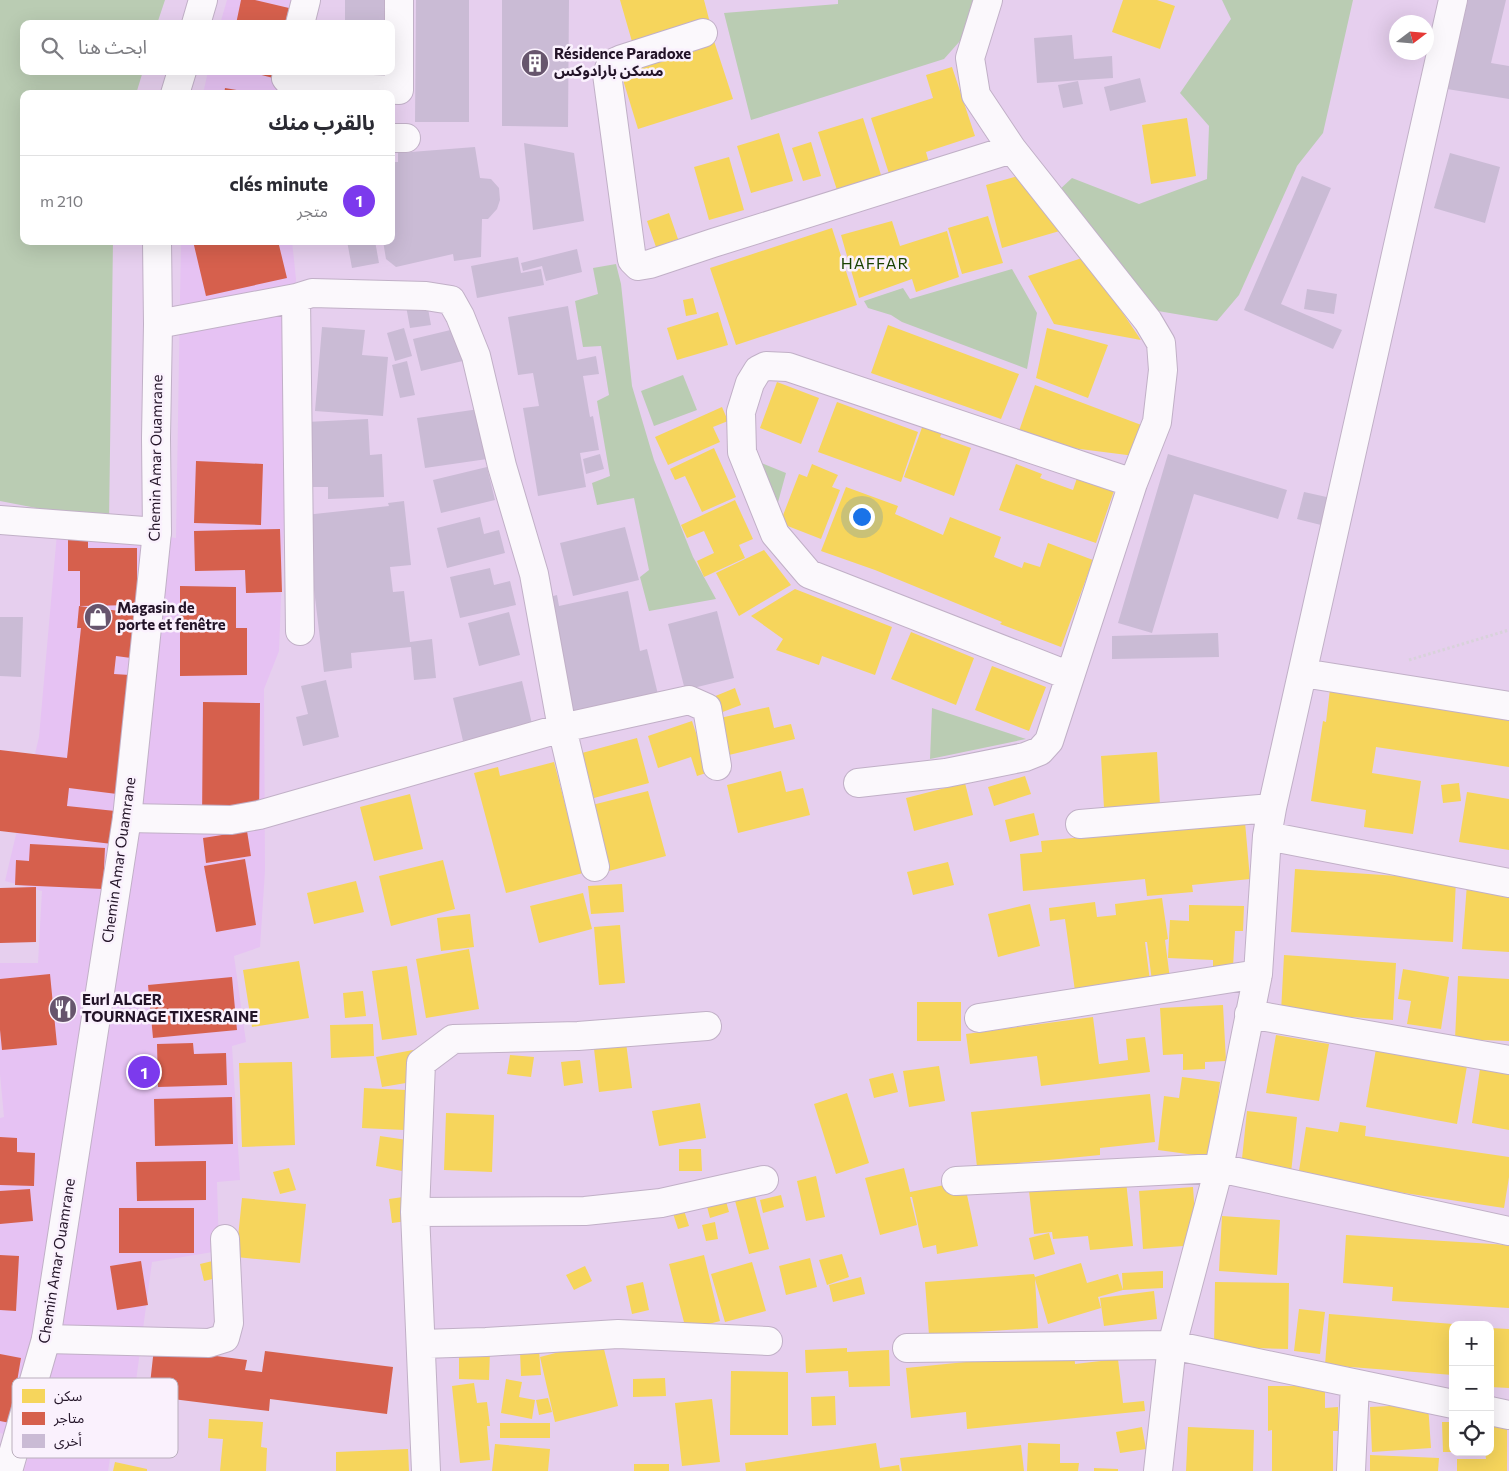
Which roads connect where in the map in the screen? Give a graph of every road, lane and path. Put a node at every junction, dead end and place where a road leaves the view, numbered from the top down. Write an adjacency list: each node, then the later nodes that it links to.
1 (203, 0): 6 (street)
2 (306, 0): 7 (street)
3 (398, 0): 10 (street)
4 (988, 0): 12 (street)
5 (1453, 0): 22 (street)
6 (197, 20)
7 (301, 20)
8 (703, 33): 12 (street)
9 (181, 75): 11 (street)
10 (287, 75)
11 (176, 90)
12 (1012, 149): 16 (street)
13 (156, 245): 15 (street, Chemin Amar Ouamrane)
14 (296, 298): 15 (street); 20 (street); 25 (street)
15 (158, 324): 18 (street, Chemin Amar Ouamrane)
16 (1133, 483): 23 (street); 23 (street)
17 (0, 520): 18 (street)
18 (157, 532): 29 (street, Chemin Amar Ouamrane)
19 (1509, 630): 21 (path)
20 (300, 631)
21 (1401, 663)
22 (1303, 673): 24 (street); 28 (street)
23 (1070, 676): 27 (street)
24 (1509, 706)
25 (562, 728): 26 (street); 29 (street); 32 (street)
26 (718, 766)
27 (858, 783)
28 (1272, 808): 30 (street); 31 (street)
29 (127, 818): 45 (street, Chemin Amar Ouamrane)
30 (1080, 824)
31 (1267, 836): 33 (street); 34 (street)
32 (595, 867)
33 (1509, 882)
34 (1258, 974): 35 (street); 36 (street)
35 (1249, 1014): 38 (street); 39 (street)
36 (979, 1018)
37 (708, 1026): 42 (street)
38 (1509, 1060)
39 (1219, 1168): 41 (street); 43 (street); 48 (street)
40 (764, 1180): 42 (street)
41 (956, 1180)
42 (415, 1212): 47 (street)
43 (1509, 1231)
44 (225, 1239): 45 (street)
45 (46, 1339): 50 (street, Chemin Amar Ouamrane)
46 (768, 1342): 47 (street)
47 (421, 1344): 57 (street)
48 (1172, 1345): 49 (street); 51 (street); 58 (street)
49 (907, 1348)
50 (35, 1378)
51 (1355, 1384): 52 (street); 59 (street)
52 (1449, 1403)
53 (1494, 1412): 54 (street)
54 (1509, 1415)
55 (12, 1457): 56 (street, Chemin Amar Ouamrane)
56 (8, 1471)
57 (426, 1471)
58 (1158, 1471)
59 (1351, 1471)

